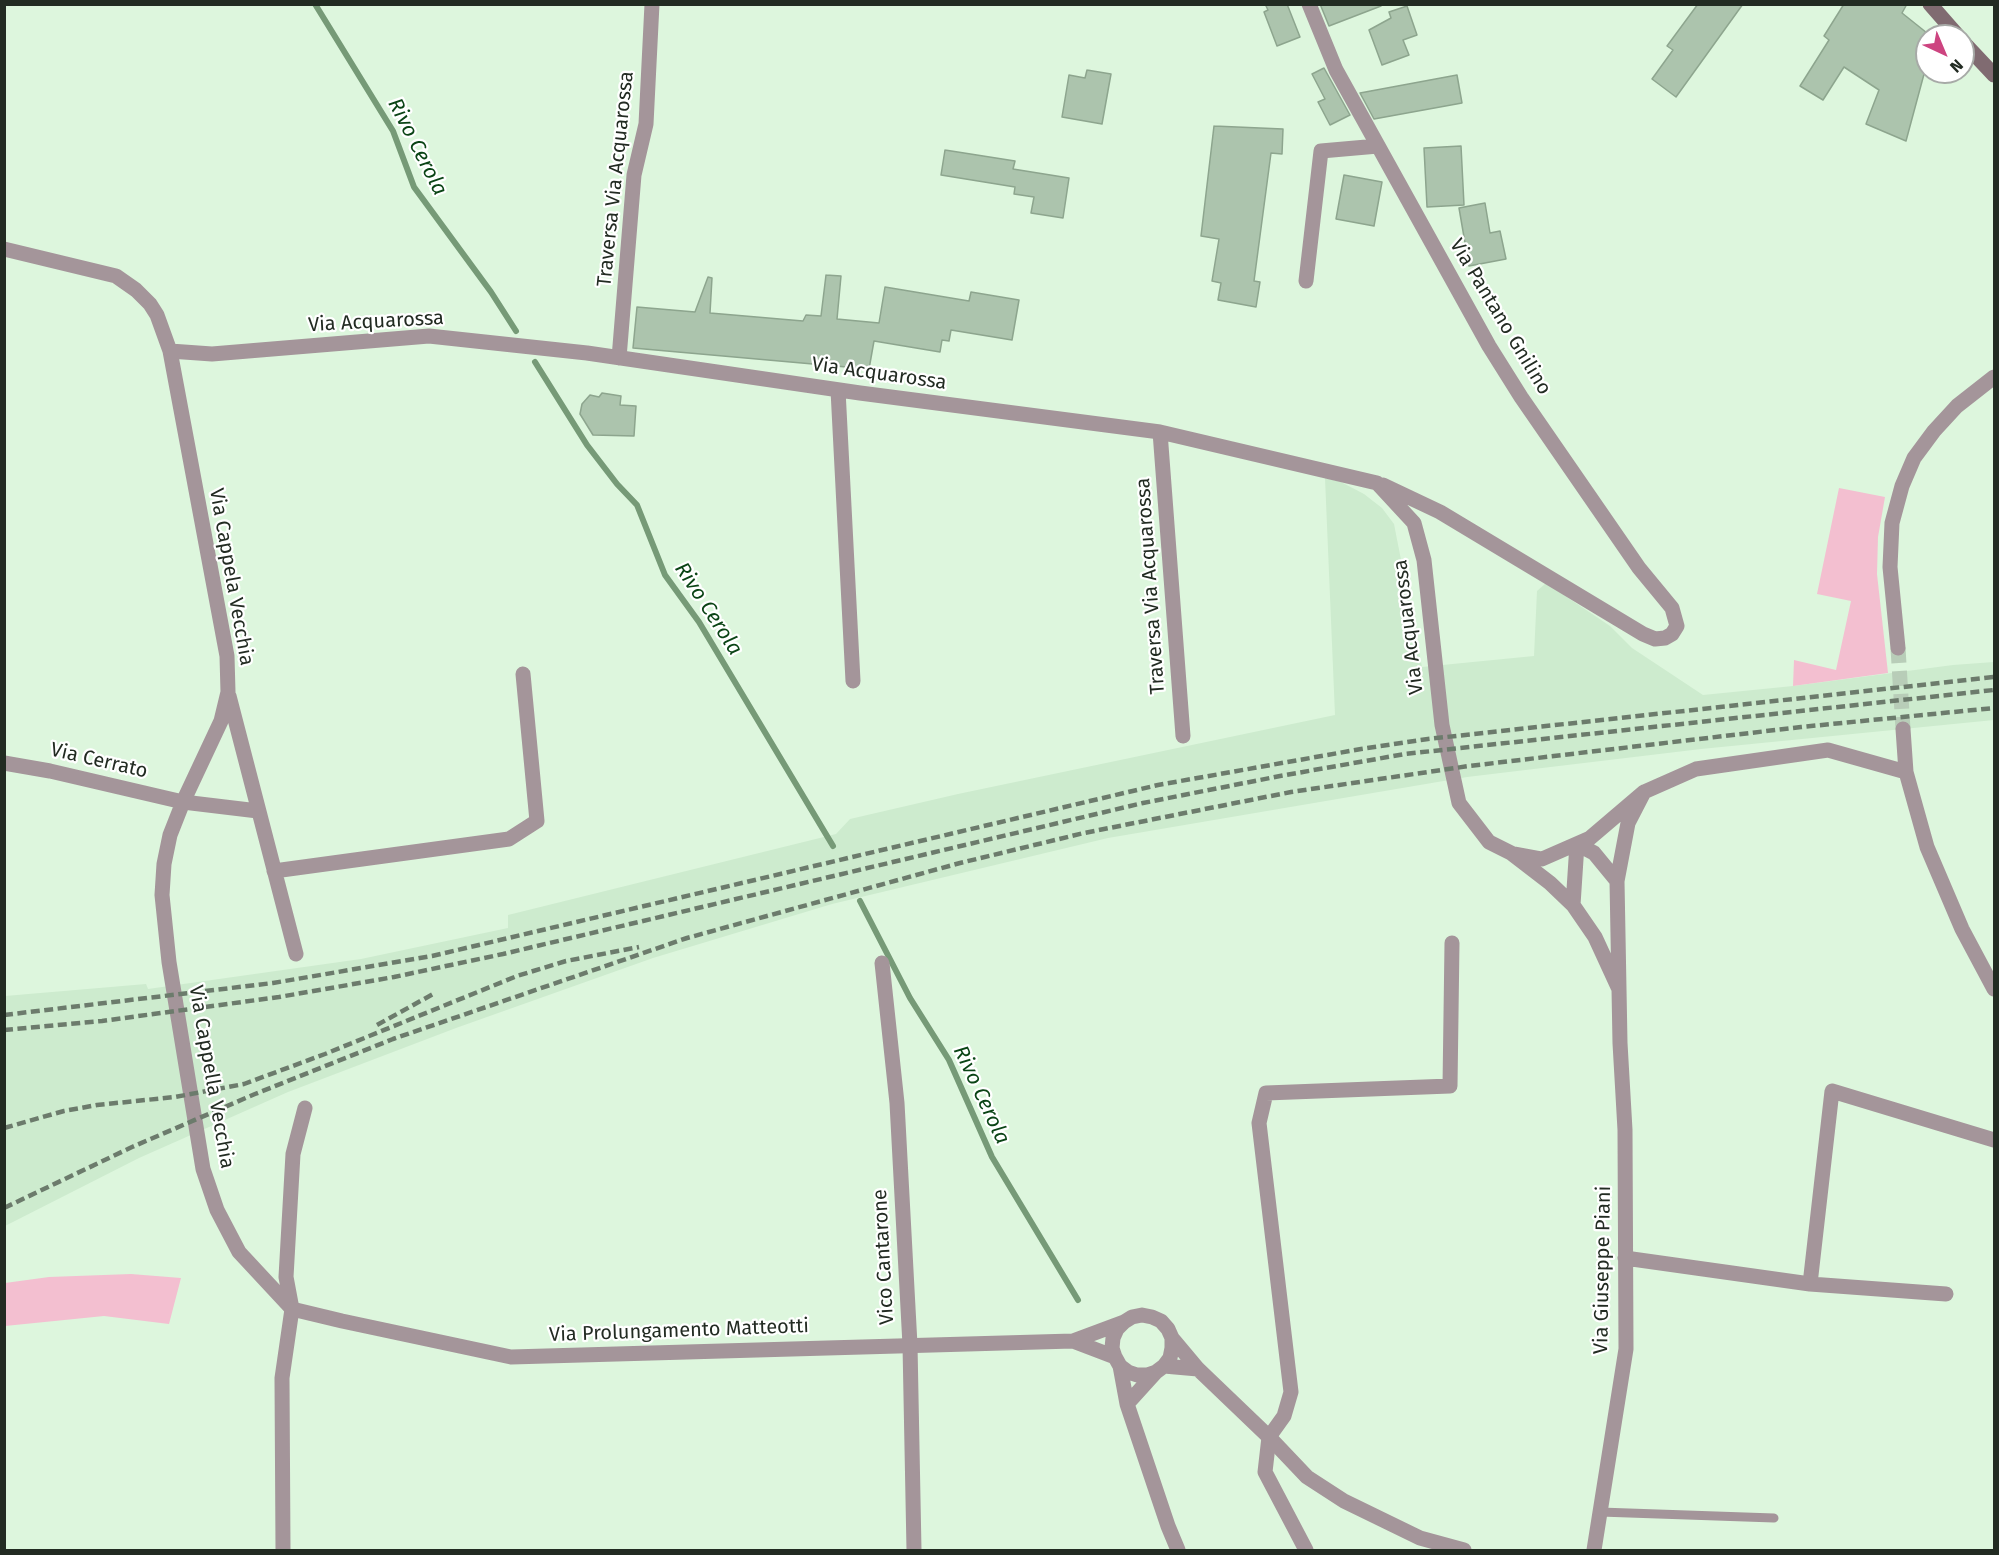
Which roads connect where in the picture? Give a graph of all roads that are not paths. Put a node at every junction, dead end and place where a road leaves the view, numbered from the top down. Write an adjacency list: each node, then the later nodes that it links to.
1 (652, 4): 11 (street, Traversa Via Acquarossa)
2 (1309, 4): 7 (street, Via Pantano Gnilino)
3 (1930, 4): 4 (main road)
4 (1948, 24)
5 (1975, 54): 6 (main road)
6 (1995, 75)
7 (1378, 146): 9 (street); 15 (street, Via Pantano Gnilino)
8 (4, 249): 10 (street)
9 (1306, 281)
10 (170, 351): 11 (street, Via Acquarossa); 19 (street, Via Cappela Vecchia)
11 (619, 358): 13 (street, Via Acquarossa)
12 (1995, 377): 16 (street)
13 (838, 390): 14 (street, Via Acquarossa); 18 (street)
14 (1160, 432): 15 (street, Via Acquarossa); 21 (street, Traversa Via Acquarossa)
15 (1377, 483): 28 (street, Via Acquarossa)
16 (1898, 648)
17 (523, 674): 29 (street)
18 (853, 681)
19 (228, 692): 25 (street, Via Cappela Vecchia); 26 (street)
20 (1903, 729): 23 (street)
21 (1183, 736)
22 (4, 763): 25 (street, Via Cerrato)
23 (1906, 772): 24 (street); 36 (street)
24 (1644, 792): 27 (street); 30 (street, Via Giuseppe Piani)
25 (183, 802): 26 (street, Via Cerrato); 42 (street, Via Cappella Vecchia)
26 (258, 811): 29 (street)
27 (1577, 844): 28 (street); 30 (street); 31 (street)
28 (1511, 853): 31 (street)
29 (274, 871): 33 (street)
30 (1617, 881): 35 (street, Via Giuseppe Piani)
31 (1573, 905): 35 (street)
32 (1452, 943): 51 (street)
33 (296, 954)
34 (882, 963): 46 (street, Vico Cantarone)
35 (1618, 987): 39 (street, Via Giuseppe Piani)
36 (1995, 989)
37 (305, 1108): 42 (street)
38 (1995, 1140): 40 (street)
39 (1625, 1258): 40 (street); 52 (street, Via Giuseppe Piani)
40 (1810, 1284): 41 (street)
41 (1946, 1294)
42 (292, 1309): 46 (street, Via Prolungamento Matteotti); 54 (street)
43 (1124, 1322): 44 (street, Via Prolungamento Matteotti); 45 (street, Via Prolungamento Matteotti); 47 (street)
44 (1172, 1338): 48 (street); 49 (street, Via Prolungamento Matteotti)
45 (1073, 1341): 46 (street, Via Prolungamento Matteotti); 47 (street, Via Prolungamento Matteotti)
46 (910, 1345): 55 (street, Vico Cantarone)
47 (1117, 1361): 48 (street, Via Prolungamento Matteotti); 50 (street)
48 (1160, 1369): 49 (street, Via Prolungamento Matteotti); 50 (street)
49 (1198, 1369): 51 (street, Via Prolungamento Matteotti)
50 (1127, 1404): 56 (street)
51 (1269, 1437): 57 (street); 58 (street, Via Prolungamento Matteotti)
52 (1600, 1512): 53 (lane); 59 (street, Via Giuseppe Piani)
53 (1774, 1518)
54 (284, 1551)
55 (914, 1551)
56 (1178, 1551)
57 (1306, 1551)
58 (1464, 1551)
59 (1594, 1551)

